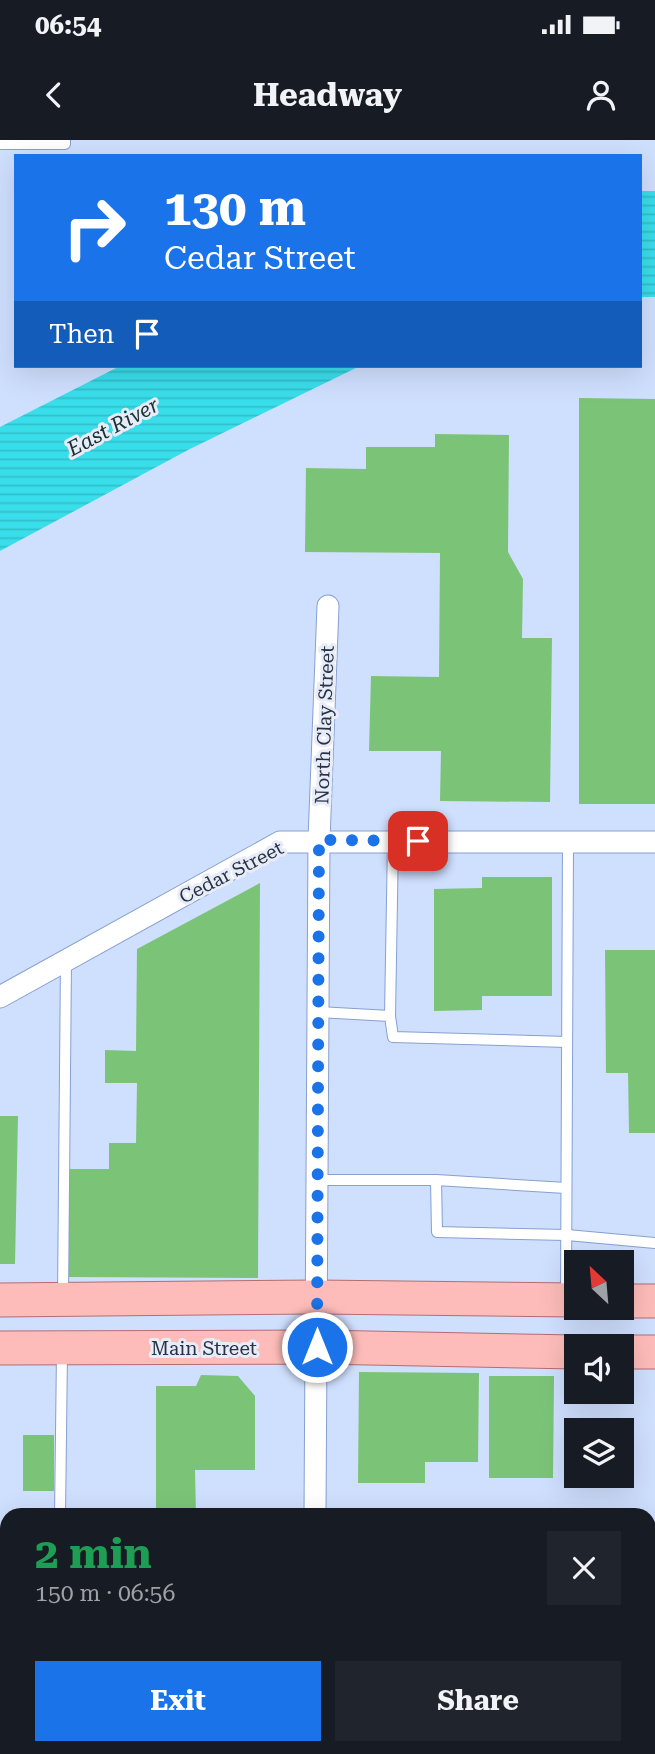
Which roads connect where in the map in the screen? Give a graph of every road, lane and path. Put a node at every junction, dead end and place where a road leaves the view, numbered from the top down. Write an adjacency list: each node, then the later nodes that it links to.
1 (65, 140): 2 (lane)
2 (0, 144)
3 (328, 606): 4 (street, North Clay Street)
4 (319, 840): 5 (street, Cedar Street); 8 (street, Cedar Street); 10 (street, North Clay Street)
5 (393, 841): 6 (street, Cedar Street); 11 (lane)
6 (568, 841): 7 (street, Cedar Street); 12 (lane)
7 (655, 842)
8 (66, 960): 9 (street, Cedar Street); 21 (lane)
9 (0, 997)
10 (318, 1012): 11 (lane); 13 (street, North Clay Street)
11 (390, 1016): 12 (lane)
12 (567, 1042): 15 (lane)
13 (318, 1180): 14 (lane); 19 (street, North Clay Street)
14 (436, 1180): 15 (lane); 16 (lane)
15 (566, 1188): 16 (lane)
16 (567, 1235): 17 (lane); 18 (lane)
17 (655, 1243)
18 (568, 1250)
19 (317, 1297): 21 (main road); 22 (main road); 25 (street, North Clay Street)
20 (0, 1300): 21 (main road)
21 (63, 1300)
22 (564, 1300)
23 (634, 1301): 24 (main road)
24 (655, 1301)
25 (317, 1347): 27 (main road, Main Street); 28 (main road, Main Street); 32 (street, North Clay Street)
26 (0, 1348): 27 (main road, Main Street)
27 (62, 1349): 31 (lane)
28 (564, 1352)
29 (634, 1352): 30 (main road)
30 (655, 1352)
31 (60, 1508)
32 (315, 1508)

